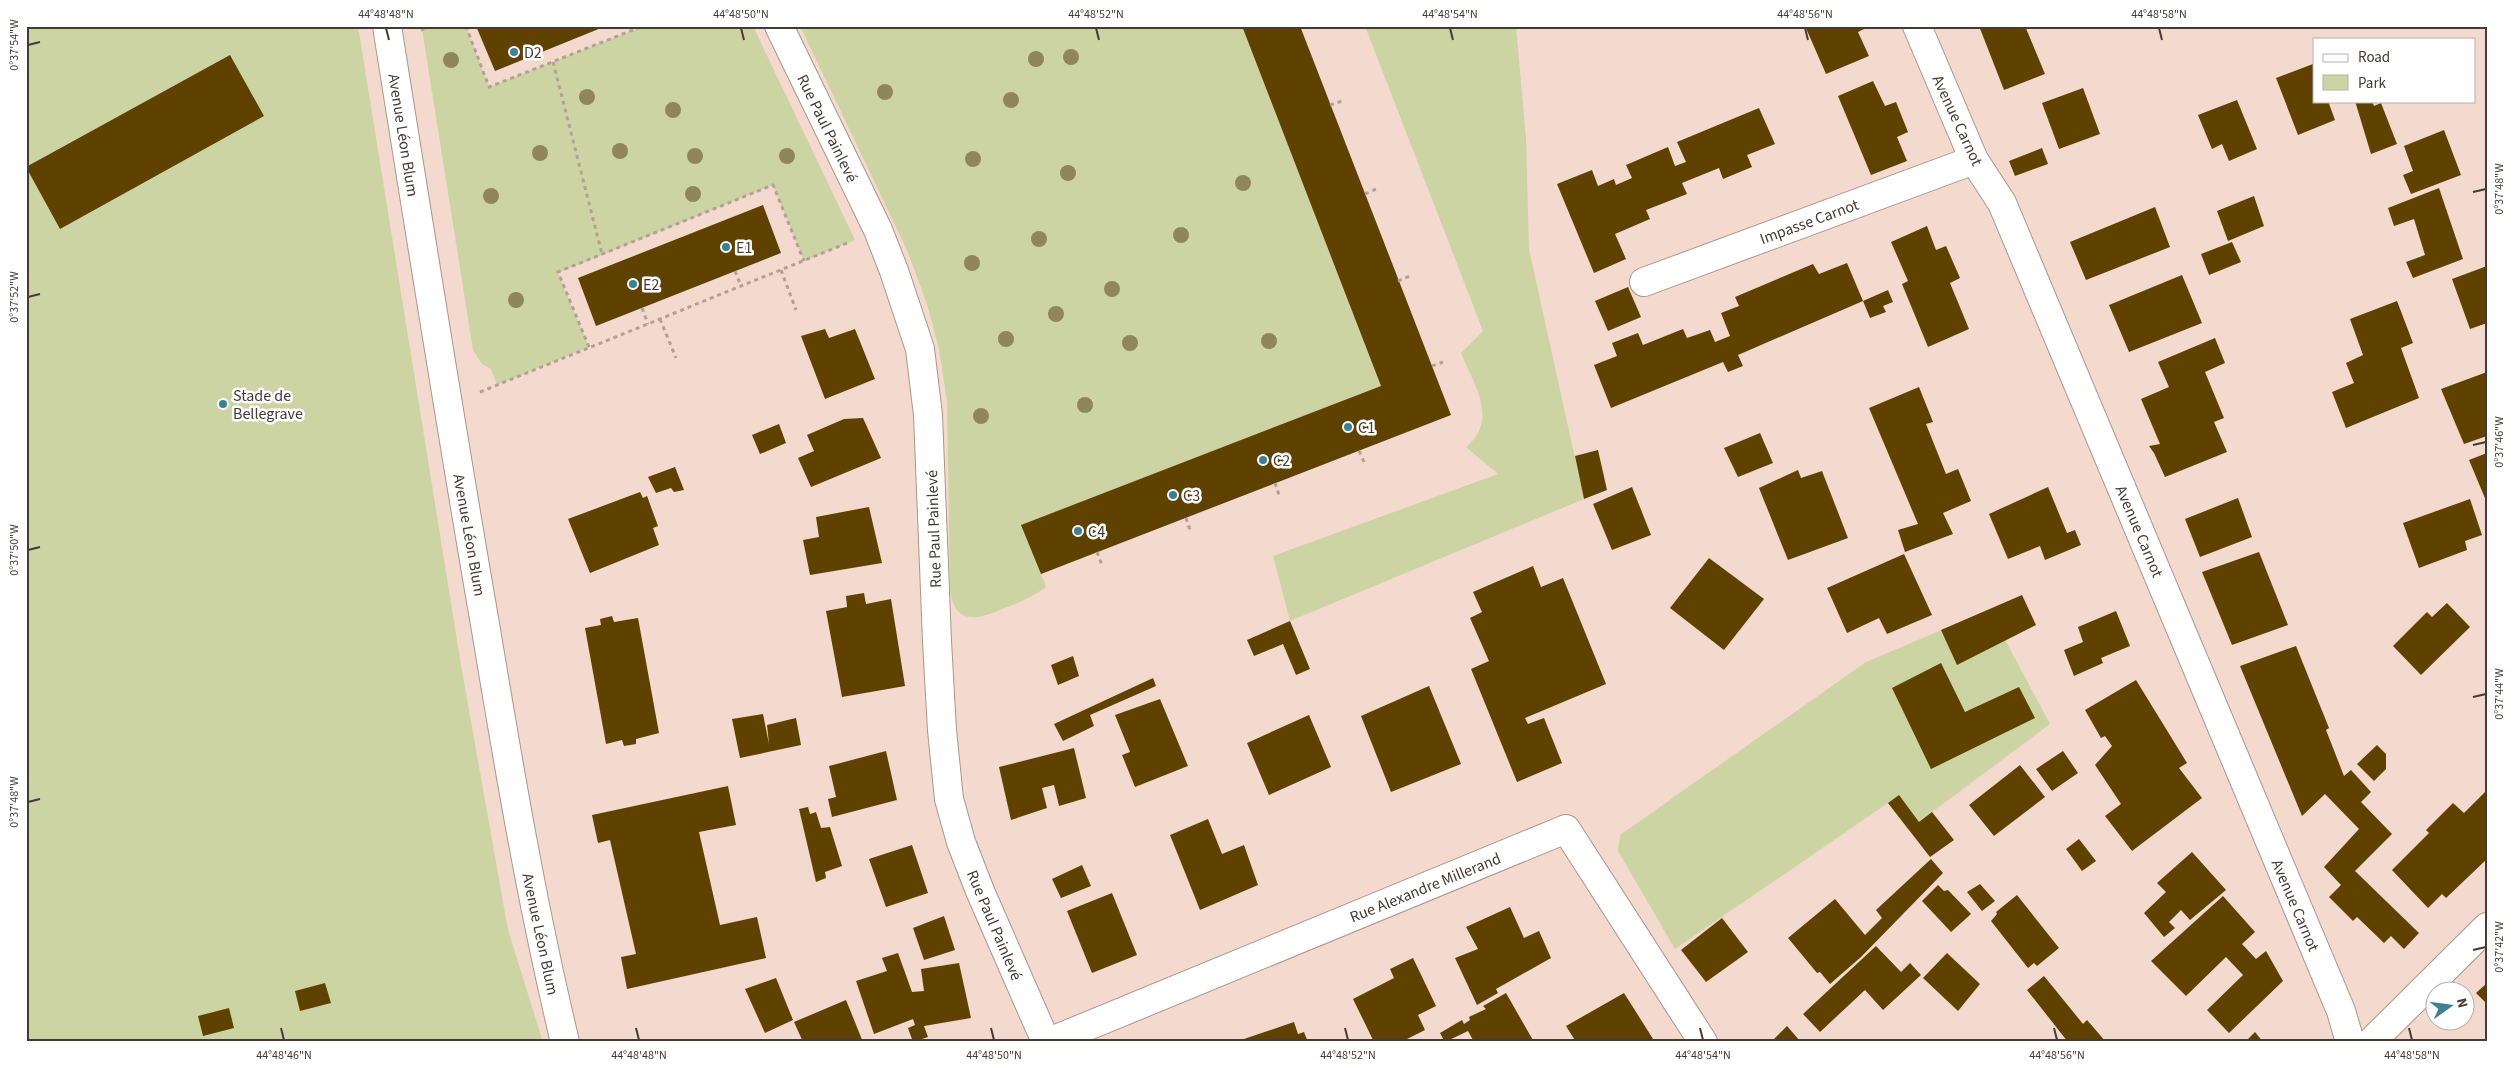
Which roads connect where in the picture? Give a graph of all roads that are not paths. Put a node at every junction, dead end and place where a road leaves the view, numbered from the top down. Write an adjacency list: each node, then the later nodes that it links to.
1 (387, 26): 7 (street, Avenue Léon Blum)
2 (779, 26): 8 (street, Rue Paul Painlevé)
3 (1917, 26): 4 (street, Avenue Carnot)
4 (1974, 160): 5 (street, Impasse Carnot); 10 (street, Avenue Carnot)
5 (1644, 282)
6 (2487, 927): 11 (street)
7 (565, 1042)
8 (1048, 1042): 9 (street, Rue Alexandre Millerand)
9 (1703, 1042)
10 (2350, 1042)
11 (2371, 1042)

